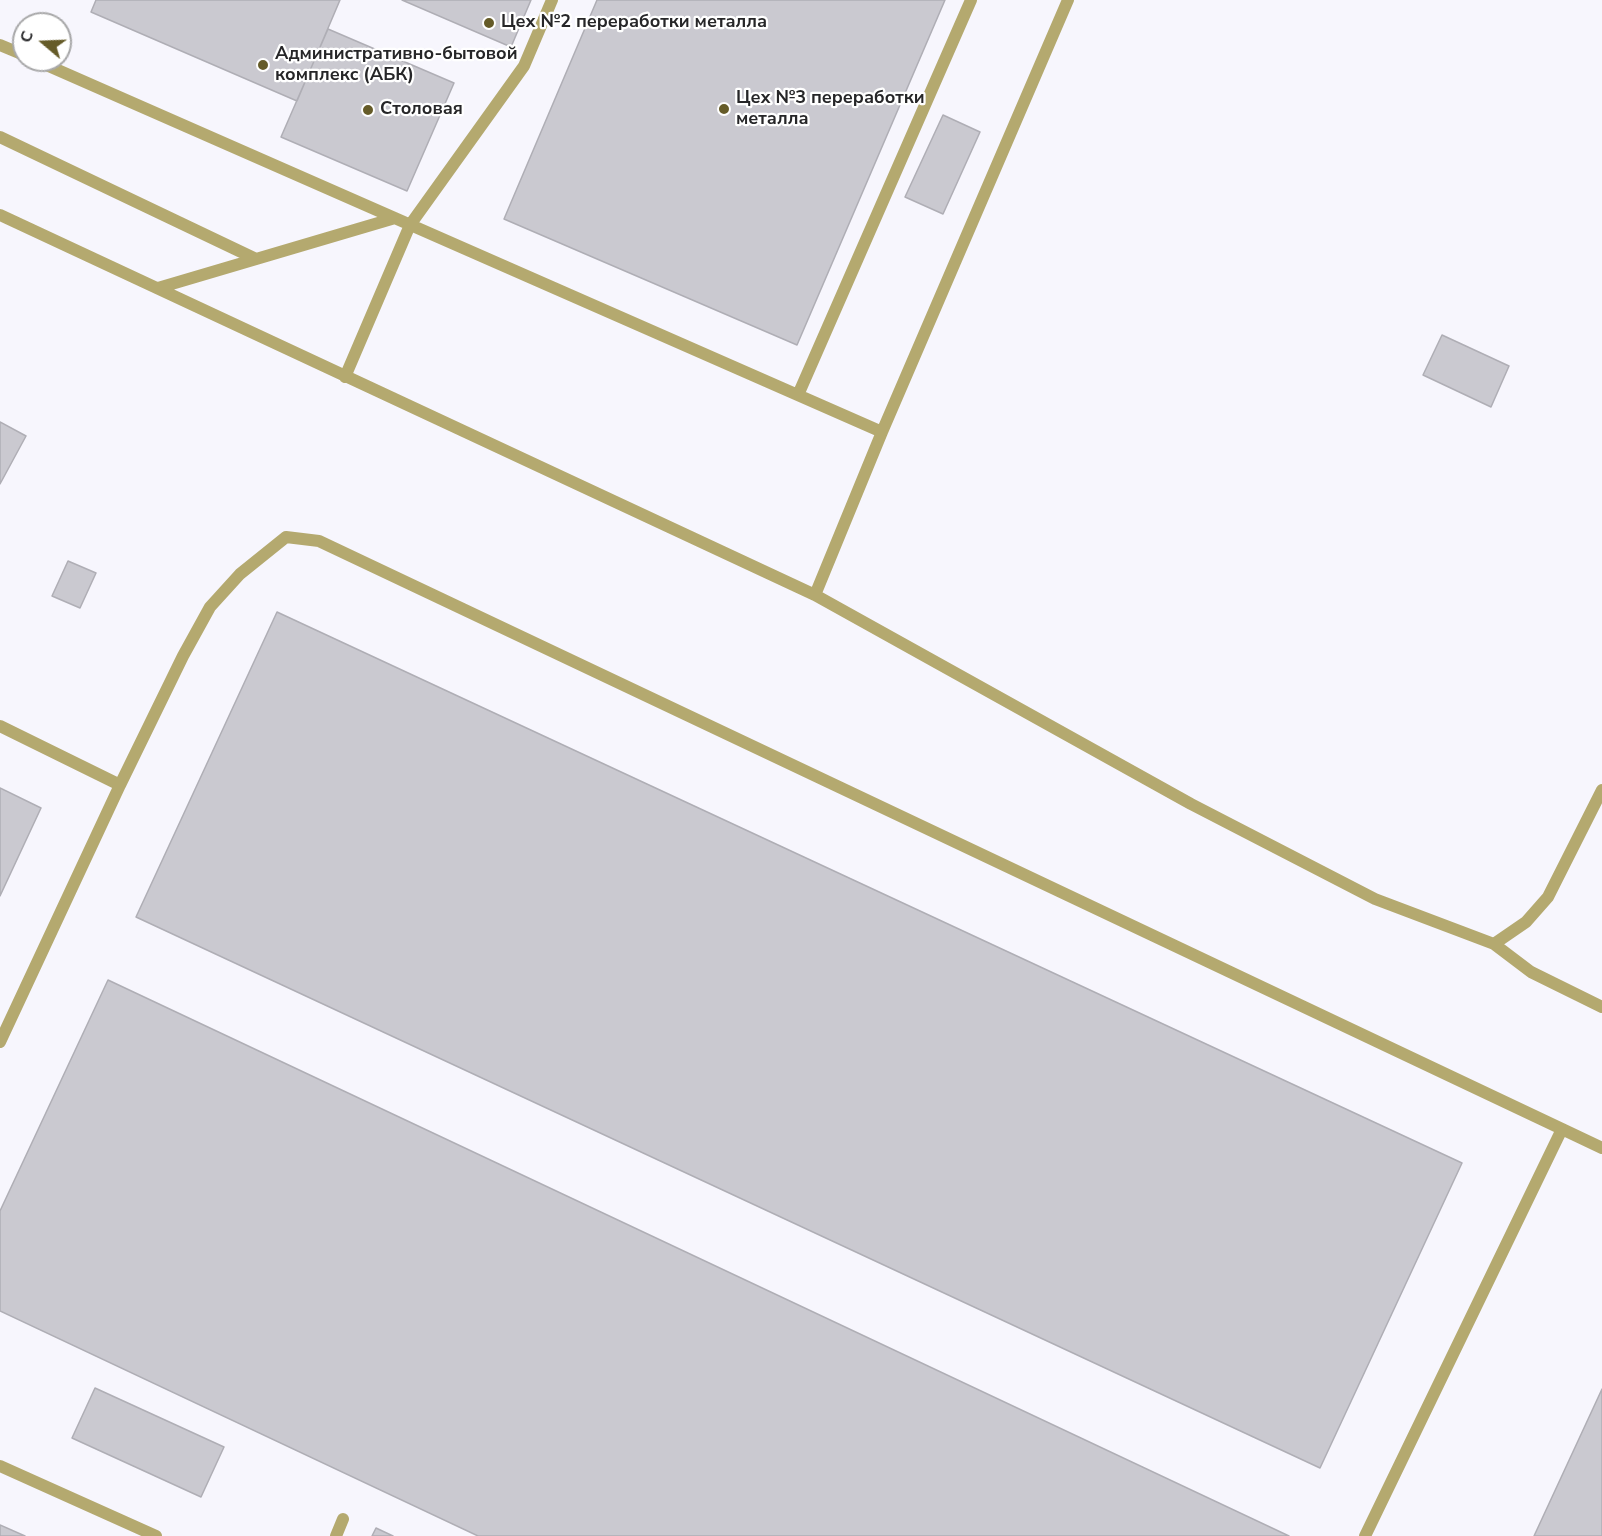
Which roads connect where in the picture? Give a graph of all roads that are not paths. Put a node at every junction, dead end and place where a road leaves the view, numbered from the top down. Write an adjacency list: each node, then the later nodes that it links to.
1 (552, 0): 8 (lane)
2 (971, 0): 12 (lane)
3 (1068, 0): 13 (lane)
4 (62, 72): 7 (lane)
5 (0, 137): 9 (lane)
6 (0, 215): 10 (lane)
7 (395, 218): 8 (lane); 9 (lane)
8 (410, 225): 11 (lane); 12 (lane)
9 (256, 259): 10 (lane)
10 (159, 288): 11 (lane)
11 (345, 376): 14 (lane)
12 (798, 395): 13 (lane)
13 (882, 432): 14 (lane)
14 (815, 595): 18 (lane)
15 (0, 726): 16 (lane)
16 (120, 785): 20 (lane); 21 (lane)
17 (1602, 790): 18 (lane)
18 (1494, 944): 19 (lane)
19 (1602, 1007)
20 (0, 1041)
21 (1562, 1129): 22 (lane); 27 (lane)
22 (1602, 1148)
23 (0, 1466): 25 (lane)
24 (343, 1519): 26 (lane)
25 (156, 1536)
26 (336, 1536)
27 (1365, 1536)

